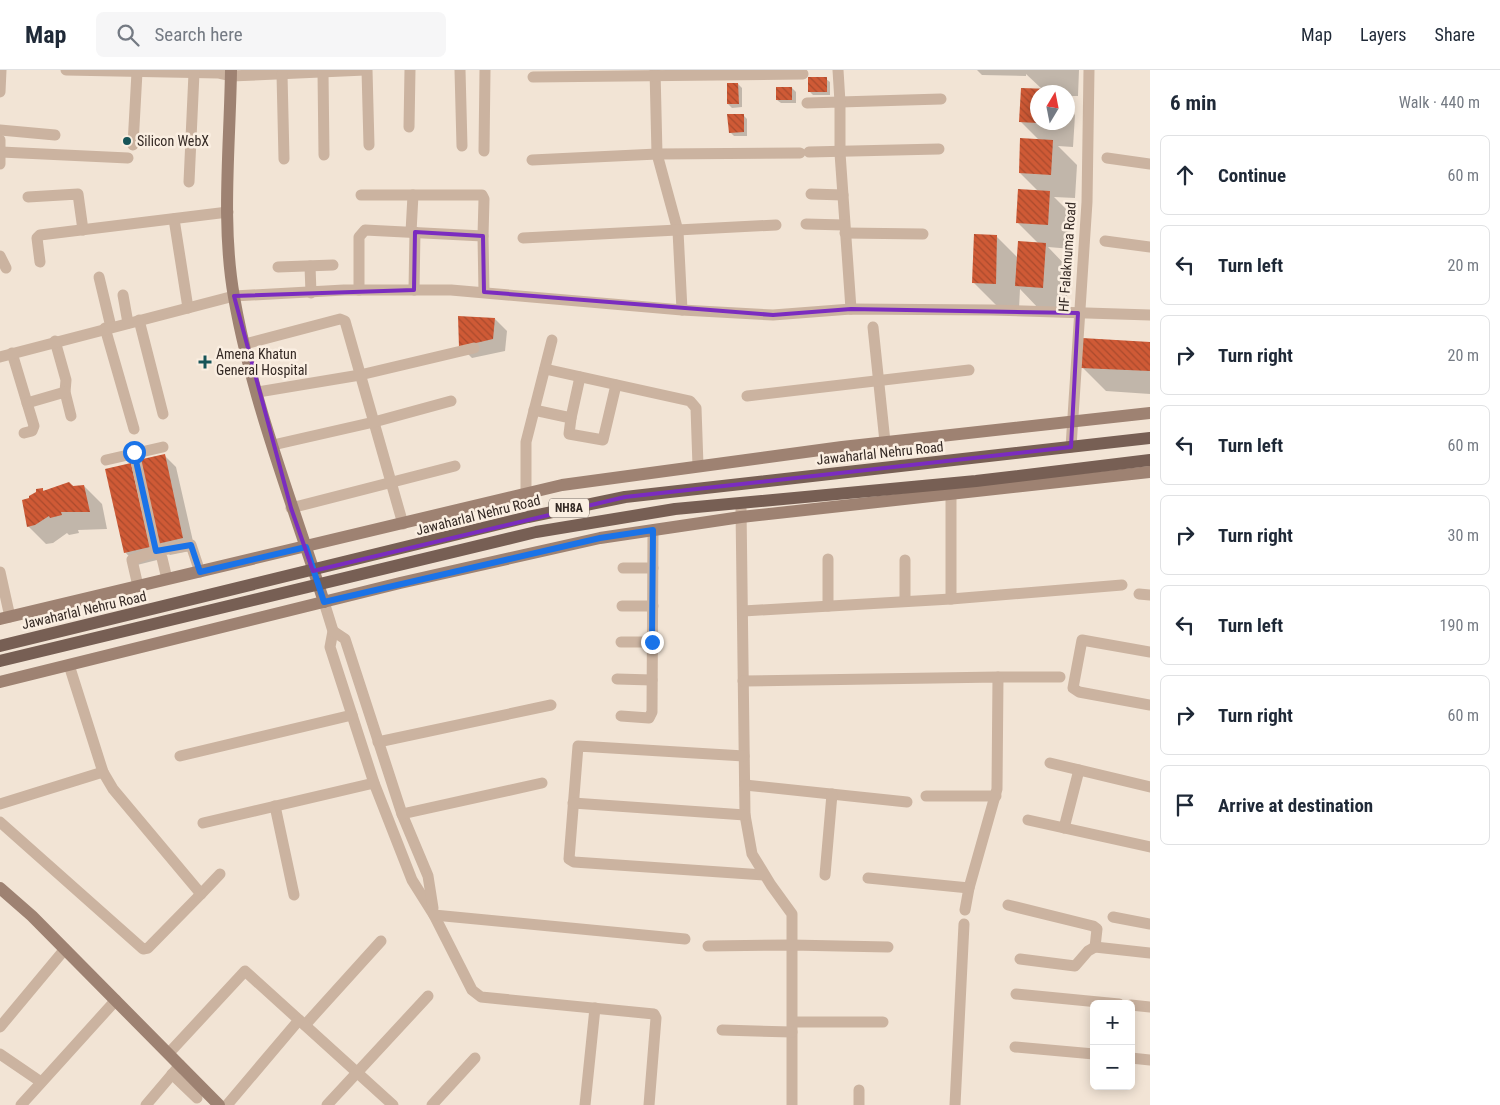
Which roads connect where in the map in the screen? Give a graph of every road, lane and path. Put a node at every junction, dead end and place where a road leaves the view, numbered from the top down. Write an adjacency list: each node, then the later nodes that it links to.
1 (1, 70): 17 (street)
2 (66, 70): 9 (street)
3 (366, 70): 10 (street); 26 (street)
4 (410, 70): 21 (street)
5 (460, 70): 27 (street)
6 (485, 70): 29 (street)
7 (838, 70): 19 (street)
8 (1089, 70): 75 (street, HF Falaknuma Road)
9 (137, 72): 11 (street); 25 (street)
10 (323, 72): 14 (street); 33 (street)
11 (194, 73): 12 (street); 40 (street)
12 (231, 73): 14 (street); 46 (street)
13 (655, 73): 15 (street); 16 (street); 32 (street)
14 (282, 74): 36 (street)
15 (803, 74)
16 (533, 77)
17 (0, 92)
18 (941, 100): 19 (street)
19 (840, 102): 20 (street); 31 (street)
20 (807, 103)
21 (409, 127)
22 (0, 130): 23 (street)
23 (56, 134)
24 (0, 140): 30 (street)
25 (133, 145)
26 (369, 145)
27 (462, 146)
28 (939, 149): 31 (street)
29 (484, 151)
30 (1, 152): 34 (street); 38 (street)
31 (840, 153): 32 (street); 44 (street)
32 (657, 154): 37 (street); 52 (street)
33 (324, 155)
34 (128, 158)
35 (1107, 158): 39 (street)
36 (284, 159)
37 (532, 160)
38 (0, 164)
39 (1150, 164)
40 (189, 182)
41 (811, 194): 44 (street)
42 (361, 195): 43 (street)
43 (413, 195): 53 (street); 55 (street)
44 (843, 195): 50 (street)
45 (28, 197): 51 (street)
46 (228, 212): 47 (street); 71 (street)
47 (174, 219): 51 (street); 72 (street)
48 (806, 224): 50 (street)
49 (776, 225): 52 (street)
50 (844, 229): 54 (street); 73 (street)
51 (83, 230): 60 (street)
52 (678, 231): 56 (street); 74 (street)
53 (413, 232): 55 (street); 66 (street); 67 (street)
54 (923, 234)
55 (483, 236): 68 (street)
56 (523, 238)
57 (1105, 241): 58 (street)
58 (1150, 247)
59 (0, 256): 63 (street)
60 (40, 262)
61 (333, 265): 62 (street)
62 (310, 266): 64 (street); 69 (street)
63 (6, 268)
64 (278, 268)
65 (99, 277): 79 (street)
66 (359, 290): 67 (street); 69 (street)
67 (414, 290): 68 (street)
68 (484, 292): 74 (street)
69 (311, 293): 71 (street)
70 (123, 295): 77 (street)
71 (234, 296): 72 (street); 82 (street)
72 (188, 308): 77 (street)
73 (850, 309): 74 (street); 75 (street)
74 (682, 310)
75 (1078, 313): 76 (street); 103 (street, HF Falaknuma Road)
76 (1150, 315)
77 (134, 322): 79 (street); 99 (street)
78 (873, 327): 90 (street)
79 (108, 328): 81 (street); 104 (street)
80 (552, 340): 86 (street)
81 (56, 341): 84 (street); 92 (street)
82 (245, 344): 88 (street); 93 (street)
83 (474, 348): 88 (street)
84 (12, 354): 85 (street); 96 (street)
85 (0, 357)
86 (545, 369): 89 (street); 97 (street)
87 (969, 370): 90 (street)
88 (360, 375): 93 (street); 102 (street)
89 (580, 377): 91 (street); 101 (street)
90 (878, 381): 94 (street); 107 (street)
91 (616, 385): 101 (street); 115 (street)
92 (65, 392): 96 (street); 100 (street)
93 (258, 392): 108 (street)
94 (747, 396)
95 (451, 401): 102 (street)
96 (27, 403): 105 (street)
97 (534, 410): 101 (street); 118 (street)
98 (1150, 413): 103 (street)
99 (163, 414)
100 (71, 416)
101 (571, 418)
102 (374, 422): 108 (street); 117 (street)
103 (1072, 422): 107 (street); 110 (street, HF Falaknuma Road)
104 (134, 429)
105 (24, 433)
106 (1150, 438): 110 (main road, Jawaharlal Nehru Road / NH8A)
107 (886, 442): 115 (street)
108 (273, 445): 121 (street)
109 (163, 447): 111 (street)
110 (1071, 447): 131 (main road, Jawaharlal Nehru Road / NH8A)
111 (134, 452): 112 (street); 126 (street)
112 (106, 460)
113 (1150, 460): 120 (main road, NH8A)
114 (455, 466): 117 (street)
115 (698, 466): 118 (street)
116 (1150, 472): 119 (street)
117 (392, 483): 121 (street); 123 (street)
118 (526, 494): 123 (street)
119 (951, 494): 122 (street); 138 (street)
120 (741, 502): 122 (street); 135 (main road, NH8A)
121 (291, 508): 125 (street)
122 (741, 517): 124 (street); 144 (street)
123 (403, 524): 125 (street)
124 (653, 530): 130 (street); 140 (street)
125 (306, 547): 131 (street); 133 (street)
126 (156, 551): 133 (street); 134 (street); 137 (street)
127 (828, 559): 143 (street)
128 (905, 560): 139 (street)
129 (624, 568): 130 (street)
130 (653, 568): 142 (street)
131 (313, 570): 135 (street); 149 (main road, Jawaharlal Nehru Road / NH8A)
132 (0, 572): 145 (street)
133 (200, 572): 134 (street)
134 (167, 579): 137 (street)
135 (318, 585): 140 (street); 151 (main road, NH8A)
136 (1122, 585): 138 (street)
137 (138, 586): 145 (street)
138 (952, 599): 139 (street)
139 (905, 601): 143 (street)
140 (324, 602): 146 (street); 152 (street)
141 (622, 606): 142 (street)
142 (652, 606): 148 (street)
143 (828, 606): 144 (street)
144 (743, 610): 157 (street)
145 (5, 618)
146 (332, 631): 161 (street); 163 (street)
147 (621, 642): 148 (street)
148 (652, 642): 156 (street)
149 (0, 646)
150 (1150, 652): 160 (street)
151 (0, 661)
152 (69, 665): 158 (street); 168 (street)
153 (998, 677): 154 (street); 157 (street); 175 (street)
154 (1060, 677)
155 (617, 679): 156 (street)
156 (652, 680): 162 (street)
157 (743, 681): 165 (street)
158 (0, 682)
159 (551, 705): 163 (street)
160 (1150, 705)
161 (352, 715): 164 (street); 169 (street)
162 (620, 716)
163 (378, 742): 180 (street)
164 (180, 756)
165 (744, 756): 171 (street); 177 (street)
166 (1050, 763): 167 (street)
167 (1079, 770): 172 (street); 185 (street)
168 (103, 772): 178 (street); 193 (street)
169 (374, 783): 179 (street); 197 (street)
170 (542, 783): 180 (street)
171 (745, 785): 173 (street); 181 (street)
172 (1150, 787)
173 (832, 794): 176 (street); 189 (street)
174 (926, 796): 175 (street)
175 (996, 796): 192 (street)
176 (907, 802)
177 (573, 803): 181 (street); 188 (street)
178 (0, 804)
179 (275, 806): 184 (street); 194 (street)
180 (402, 814): 197 (street)
181 (745, 814): 188 (street)
182 (1028, 820): 185 (street)
183 (0, 822): 193 (street)
184 (203, 823)
185 (1064, 828): 186 (street)
186 (1150, 847)
187 (220, 874): 193 (street)
188 (764, 874): 203 (street)
189 (825, 874)
190 (868, 878): 192 (street)
191 (0, 888): 207 (street)
192 (969, 888): 196 (street)
193 (201, 894)
194 (294, 895)
195 (1008, 905): 206 (street)
196 (965, 910)
197 (434, 915): 201 (street); 216 (street)
198 (1112, 917): 200 (street)
199 (964, 924): 245 (street)
200 (1150, 924)
201 (686, 938)
202 (382, 941): 218 (street)
203 (791, 945): 204 (street); 205 (street); 220 (street)
204 (708, 946)
205 (888, 947)
206 (1095, 947): 208 (street); 209 (street)
207 (66, 949): 212 (street); 219 (street)
208 (1150, 953)
209 (1020, 959)
210 (1016, 994): 213 (street)
211 (428, 996): 230 (street)
212 (116, 1000): 223 (street); 231 (street)
213 (1090, 1001)
214 (1135, 1005): 215 (street)
215 (1150, 1007)
216 (595, 1008): 241 (street); 242 (street)
217 (883, 1022): 220 (street)
218 (302, 1023): 223 (street); 230 (street); 237 (street)
219 (0, 1027)
220 (793, 1027): 221 (street); 243 (street)
221 (722, 1030)
222 (1015, 1046): 225 (street)
223 (169, 1053): 229 (street)
224 (0, 1054): 231 (street)
225 (1090, 1054)
226 (475, 1058): 240 (street)
227 (1135, 1058): 228 (street)
228 (1150, 1060)
229 (176, 1069): 233 (street); 235 (street)
230 (357, 1072): 238 (street); 239 (street)
231 (41, 1082): 234 (street)
232 (859, 1090): 244 (street)
233 (199, 1099): 236 (street)
234 (21, 1105)
235 (146, 1105)
236 (219, 1105)
237 (227, 1105)
238 (327, 1105)
239 (393, 1105)
240 (432, 1105)
241 (585, 1105)
242 (649, 1105)
243 (792, 1105)
244 (859, 1105)
245 (955, 1105)

